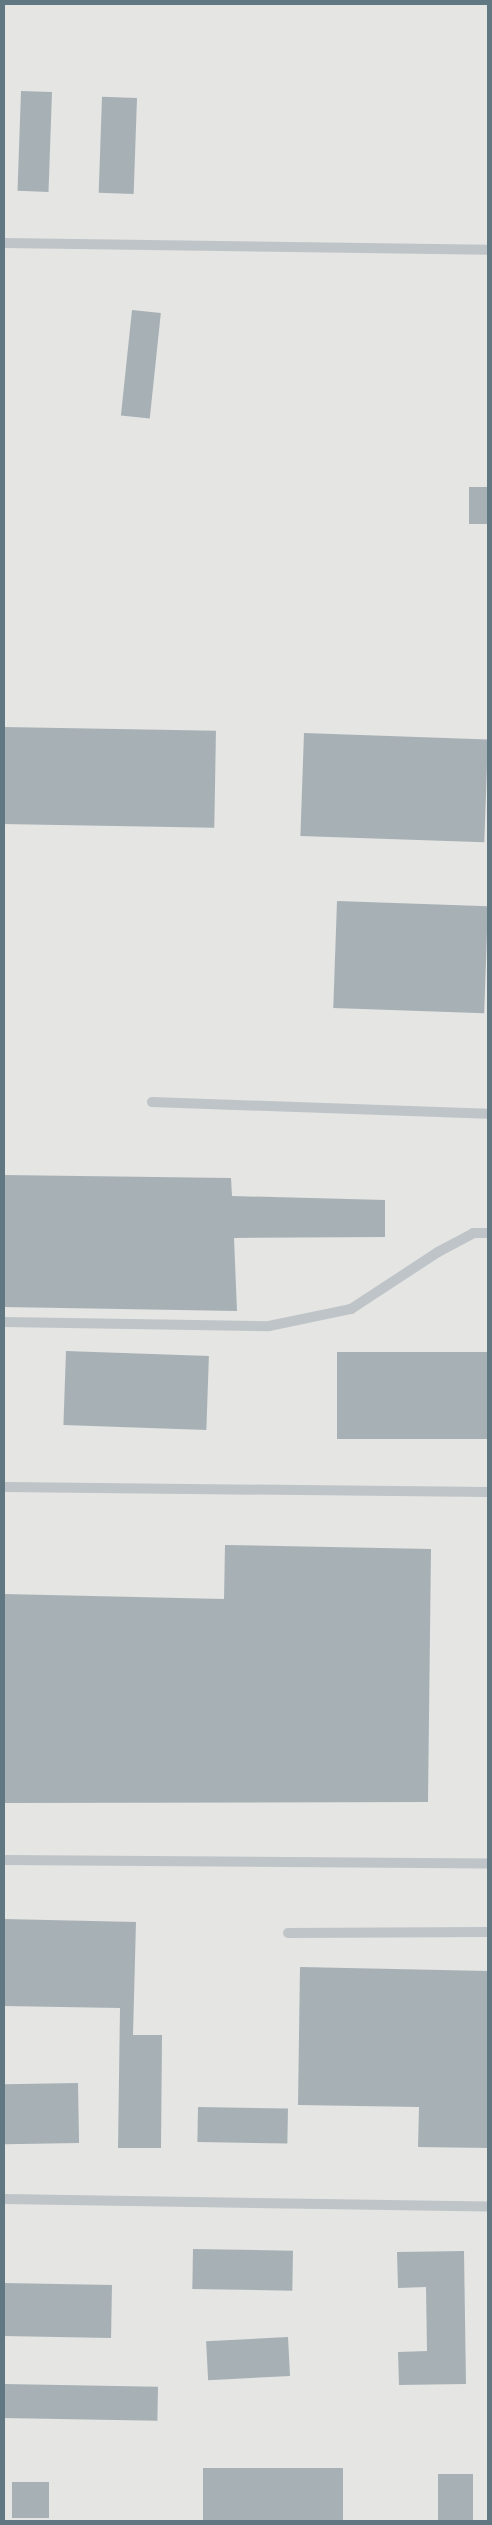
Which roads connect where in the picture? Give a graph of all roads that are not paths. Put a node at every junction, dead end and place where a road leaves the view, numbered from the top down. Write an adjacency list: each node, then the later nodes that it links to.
1 (4, 243): 2 (lane)
2 (488, 250)
3 (152, 1102): 4 (lane)
4 (488, 1114)
5 (488, 1234): 6 (lane)
6 (4, 1322)
7 (4, 1487): 8 (lane)
8 (488, 1492)
9 (4, 1860): 10 (lane)
10 (488, 1863)
11 (488, 1932): 12 (lane)
12 (288, 1933)
13 (4, 2199): 14 (lane)
14 (488, 2208)

